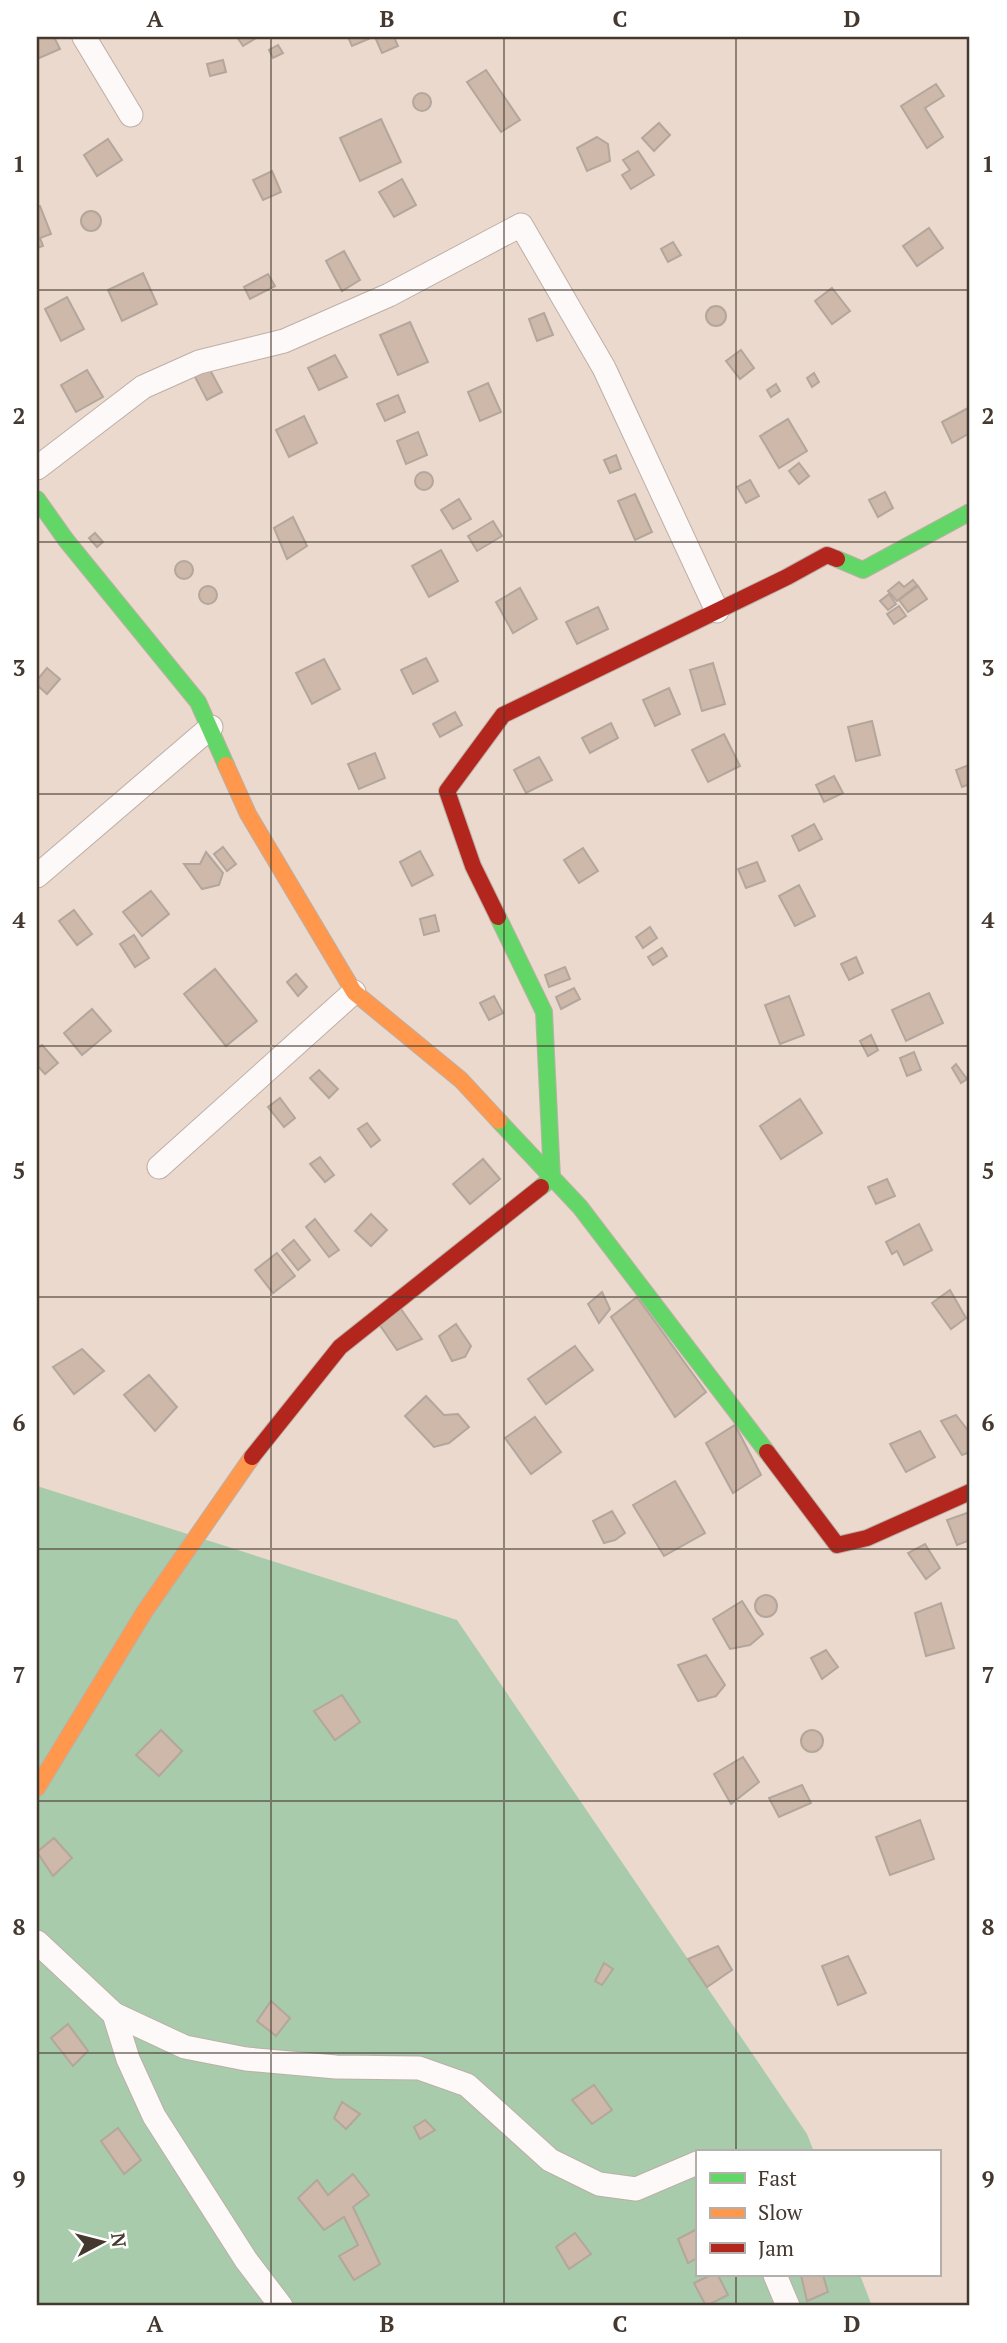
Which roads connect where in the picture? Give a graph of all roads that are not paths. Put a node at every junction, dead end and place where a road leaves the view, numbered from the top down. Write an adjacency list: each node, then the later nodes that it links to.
1 (84, 37): 2 (street)
2 (131, 115)
3 (37, 468): 6 (street)
4 (37, 499): 7 (street)
5 (970, 512): 6 (street)
6 (718, 611): 11 (street)
7 (211, 727): 8 (street); 9 (street)
8 (37, 876)
9 (354, 992): 10 (street); 11 (street)
10 (159, 1167)
11 (552, 1178): 12 (street); 13 (street)
12 (970, 1492)
13 (37, 1788)
14 (37, 1942): 15 (street)
15 (114, 2014): 16 (street); 18 (street)
16 (696, 2163)
17 (775, 2276): 19 (street)
18 (281, 2306)
19 (788, 2306)

